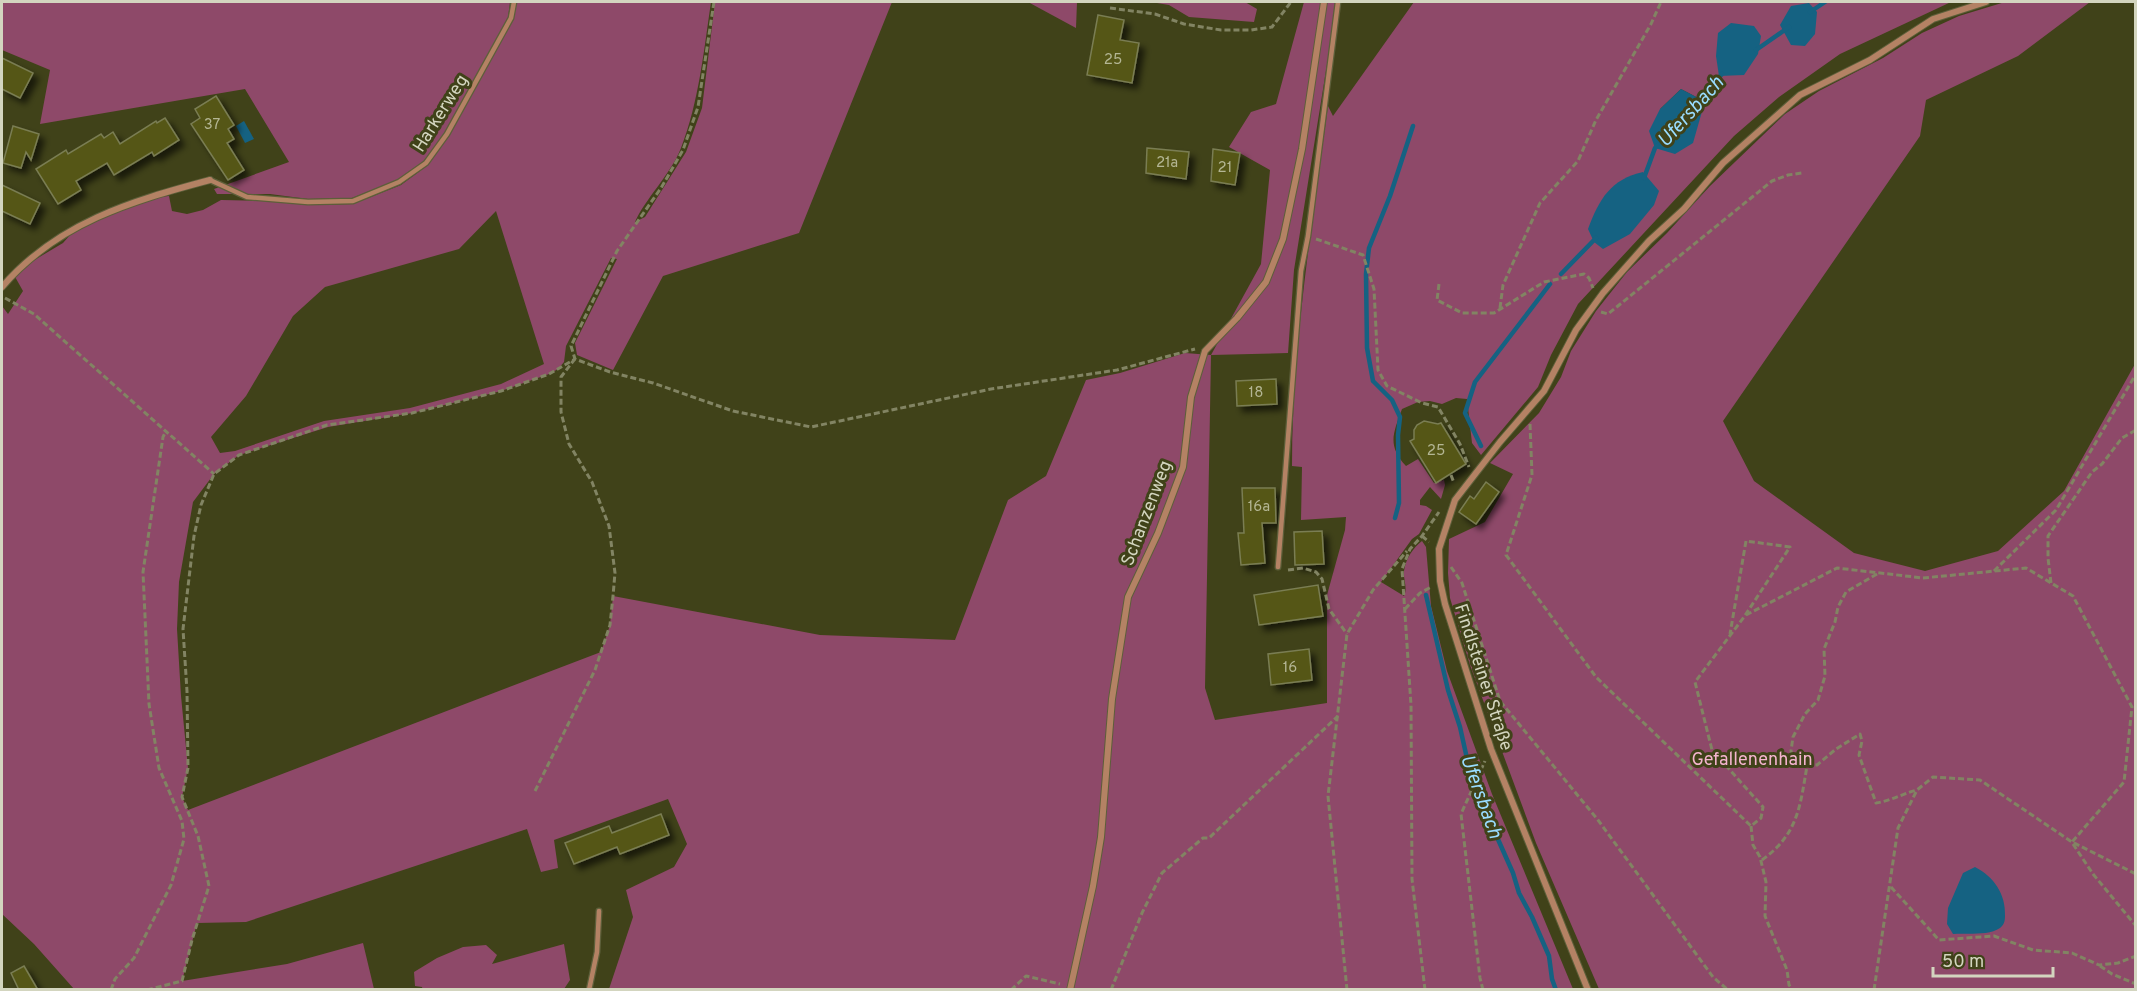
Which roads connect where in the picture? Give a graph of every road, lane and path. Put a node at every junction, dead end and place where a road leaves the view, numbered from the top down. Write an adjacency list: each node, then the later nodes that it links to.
1 (514, 2): 10 (lane, Harkerweg)
2 (714, 2): 19 (path)
3 (1291, 2): 8 (path)
4 (1324, 2): 18 (street, Schanzenweg)
5 (1338, 2): 11 (lane)
6 (1661, 2): 16 (path)
7 (1986, 2): 15 (street, Findlsteiner Straße)
8 (1110, 8)
9 (1802, 173): 17 (path)
10 (210, 180): 13 (street)
11 (1308, 236): 24 (path); 33 (lane)
12 (1439, 284): 16 (path)
13 (2, 287)
14 (2, 296): 23 (path)
15 (1598, 299): 16 (path); 17 (street, Findlsteiner Straße)
16 (1500, 308)
17 (1590, 310): 21 (street, Findlsteiner Straße)
18 (1213, 342): 19 (path); 60 (street, Schanzenweg)
19 (575, 359): 25 (path); 47 (path)
20 (2136, 374): 34 (path)
21 (1528, 408): 31 (street, Findlsteiner Straße); 50 (path)
22 (2136, 430): 37 (path)
23 (166, 431): 25 (path); 61 (path)
24 (1469, 469)
25 (214, 474): 62 (path)
26 (1451, 475): 27 (path)
27 (1456, 487)
28 (1439, 512): 29 (path)
29 (1422, 537): 30 (path); 31 (path)
30 (1410, 549): 38 (path); 40 (path)
31 (1438, 549): 36 (street, Findlsteiner Straße)
32 (1450, 566): 70 (path)
33 (1278, 567): 40 (path)
34 (1993, 571): 35 (path); 37 (path)
35 (1878, 573): 39 (path); 45 (path)
36 (1440, 581): 38 (path); 44 (street, Findlsteiner Straße)
37 (2051, 583): 42 (path)
38 (1405, 609): 67 (path)
39 (1744, 617): 41 (path); 41 (path)
40 (1347, 634): 43 (path)
41 (1730, 634): 50 (path)
42 (2134, 708): 51 (path)
43 (1338, 716): 65 (path); 66 (path)
44 (1491, 749): 46 (path); 69 (street, Findlsteiner Straße)
45 (1807, 766): 48 (path); 52 (path)
46 (1479, 776): 49 (path); 49 (path)
47 (535, 790)
48 (1917, 790): 51 (path); 54 (path)
49 (1472, 791): 68 (path)
50 (1750, 826): 52 (path)
51 (2072, 842): 53 (path); 56 (path)
52 (1761, 861): 71 (path)
53 (2136, 874)
54 (1891, 887): 58 (path); 72 (path)
55 (599, 910): 63 (lane)
56 (2136, 926)
57 (2136, 956): 58 (path)
58 (2099, 965): 59 (path)
59 (2136, 984)
60 (1071, 988): 64 (path)
61 (111, 990)
62 (147, 990)
63 (589, 990)
64 (1011, 990)
65 (1111, 990)
66 (1347, 990)
67 (1425, 990)
68 (1483, 990)
69 (1588, 990)
70 (1728, 990)
71 (1793, 990)
72 (1874, 990)

